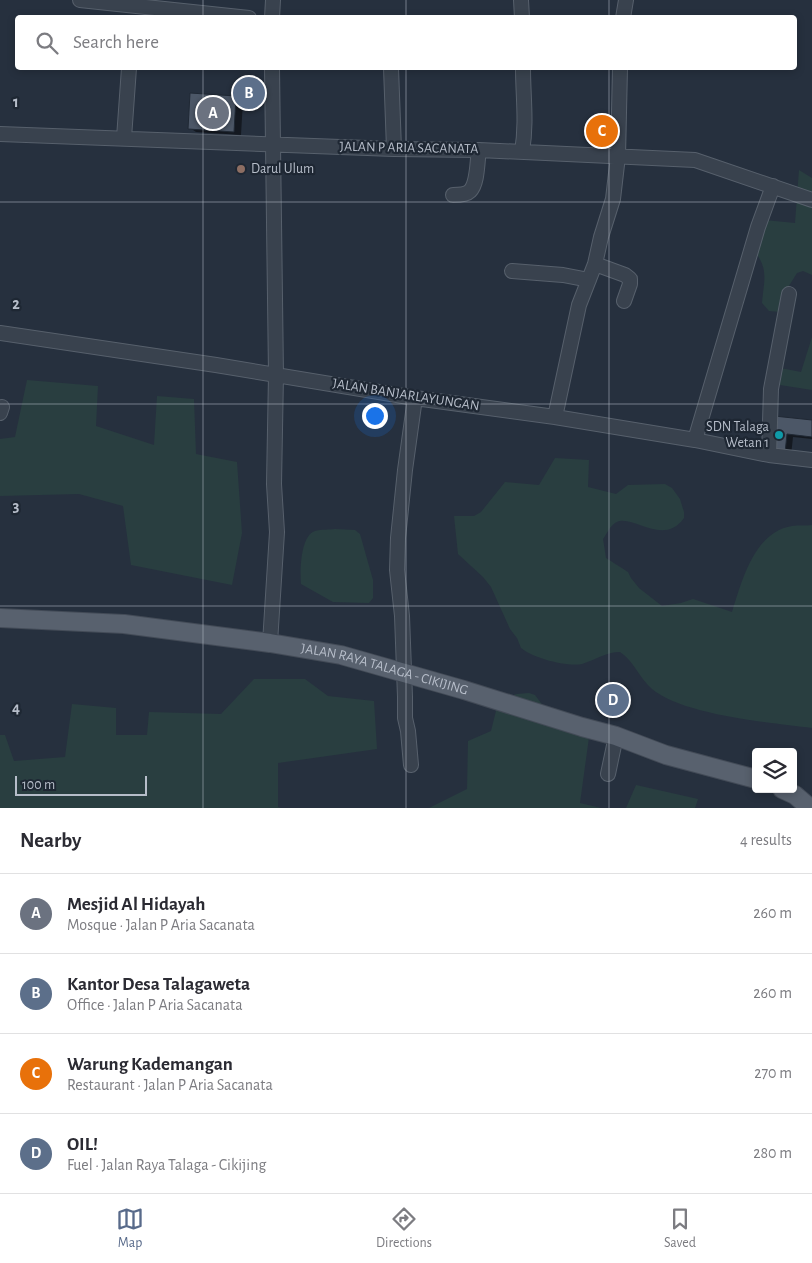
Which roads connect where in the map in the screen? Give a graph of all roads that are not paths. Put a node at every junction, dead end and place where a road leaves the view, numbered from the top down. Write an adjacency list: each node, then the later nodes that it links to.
1 (80, 0): 5 (street)
2 (273, 0): 7 (street)
3 (521, 0): 8 (street)
4 (626, 0): 9 (street)
5 (133, 8): 6 (street)
6 (214, 15)
7 (272, 15)
8 (522, 15)
9 (626, 15)
10 (129, 70): 16 (street)
11 (272, 70): 17 (street)
12 (390, 70): 18 (street)
13 (523, 70): 20 (street)
14 (620, 70): 21 (street)
15 (0, 134): 16 (street, JALAN P ARIA SACANATA)
16 (124, 138): 17 (street, JALAN P ARIA SACANATA)
17 (274, 144): 18 (street, JALAN P ARIA SACANATA); 31 (street)
18 (394, 149): 19 (street, JALAN P ARIA SACANATA)
19 (479, 150): 20 (street, JALAN P ARIA SACANATA); 23 (street)
20 (522, 152): 21 (street, JALAN P ARIA SACANATA)
21 (618, 156): 22 (street, JALAN P ARIA SACANATA); 25 (street)
22 (773, 186): 24 (street, JALAN P ARIA SACANATA); 34 (street)
23 (453, 195)
24 (812, 200)
25 (595, 264): 27 (street); 29 (street)
26 (512, 271): 27 (street)
27 (589, 280): 33 (street)
28 (788, 294): 35 (street)
29 (624, 302)
30 (0, 332): 31 (street, JALAN BANJARLAYUNGAN)
31 (276, 375): 32 (street, JALAN BANJARLAYUNGAN); 38 (street)
32 (415, 398): 33 (street, JALAN BANJARLAYUNGAN); 39 (street)
33 (556, 416): 34 (street, JALAN BANJARLAYUNGAN)
34 (695, 440): 35 (street, JALAN BANJARLAYUNGAN)
35 (769, 455): 36 (street, JALAN BANJARLAYUNGAN)
36 (812, 460)
37 (0, 618): 38 (main road, JALAN RAYA TALAGA - CIKIJING)
38 (270, 643): 39 (main road, JALAN RAYA TALAGA - CIKIJING)
39 (403, 672): 40 (main road, JALAN RAYA TALAGA - CIKIJING); 41 (street)
40 (616, 736): 42 (street); 43 (main road, JALAN RAYA TALAGA - CIKIJING)
41 (411, 765)
42 (608, 774)
43 (752, 778)
44 (791, 793): 45 (main road)
45 (810, 808)

